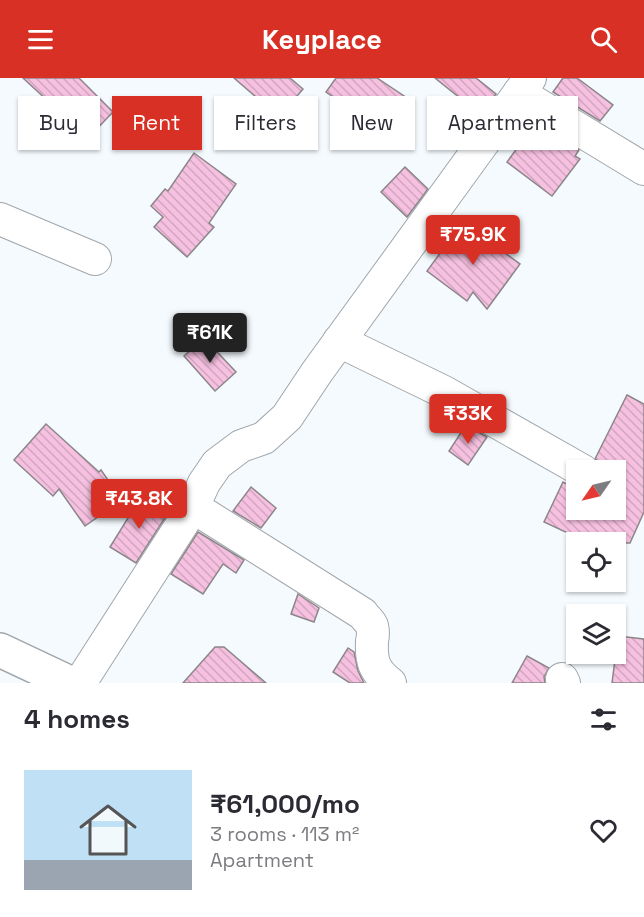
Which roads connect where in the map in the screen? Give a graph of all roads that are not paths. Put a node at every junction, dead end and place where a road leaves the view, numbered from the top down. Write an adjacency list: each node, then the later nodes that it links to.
1 (525, 86): 2 (street); 5 (street)
2 (644, 169)
3 (0, 219): 4 (street)
4 (95, 259)
5 (339, 341): 6 (street); 7 (street)
6 (566, 461)
7 (193, 507): 9 (street); 11 (street)
8 (0, 650): 10 (street)
9 (383, 681)
10 (70, 683)
11 (80, 683)

